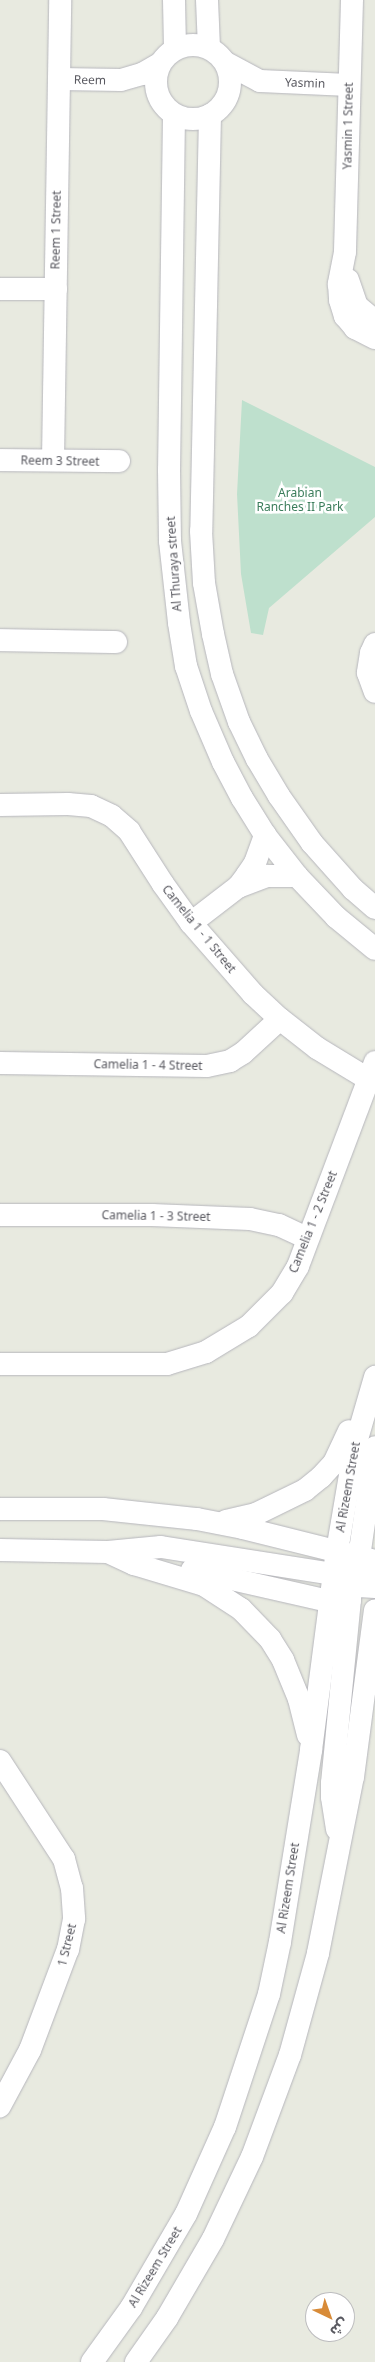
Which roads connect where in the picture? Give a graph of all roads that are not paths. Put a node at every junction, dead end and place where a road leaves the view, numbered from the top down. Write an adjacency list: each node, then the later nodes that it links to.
1 (60, 0): 9 (street, Reem 1 Street)
2 (174, 0): 5 (street)
3 (207, 0): 6 (street)
4 (352, 0): 12 (street, Yasmin 1 Street)
5 (175, 48): 6 (street); 8 (street)
6 (209, 48): 7 (street)
7 (226, 63): 11 (street, Yasmin); 14 (street)
8 (159, 64): 10 (street, Reem); 13 (street)
9 (59, 79): 10 (street, Reem); 17 (street, Reem 1 Street)
10 (121, 80): 13 (street, Reem)
11 (260, 81): 12 (street, Yasmin); 14 (street, Yasmin)
12 (349, 85): 15 (street, Yasmin 1 Street)
13 (167, 108): 14 (street); 28 (street, Al Thuraya street)
14 (218, 108): 31 (street)
15 (345, 252): 18 (street, Yasmin 1 Street); 19 (street, Yasmin 1 Street)
16 (0, 289): 17 (street)
17 (56, 289): 21 (street, Reem 1 Street)
18 (375, 321)
19 (375, 338)
20 (0, 460): 21 (street, Reem 3 Street)
21 (53, 460): 22 (street, Reem 3 Street)
22 (119, 461)
23 (0, 640): 24 (street)
24 (116, 642)
25 (375, 644): 26 (street)
26 (375, 692)
27 (0, 805): 32 (street, Camelia 1 - 1 Street)
28 (265, 836): 29 (street, Al Thuraya street); 30 (street)
29 (297, 876): 30 (street); 33 (street, Al Thuraya street)
30 (238, 886): 32 (street)
31 (375, 908)
32 (191, 923): 34 (street, Camelia 1 - 1 Street)
33 (375, 949)
34 (280, 1019): 35 (street, Camelia 1 - 4 Street); 36 (street, Camelia 1 - 1 Street)
35 (0, 1063)
36 (372, 1070): 38 (street, Camelia 1 - 2 Street)
37 (0, 1215): 38 (street, Camelia 1 - 3 Street)
38 (308, 1238): 39 (street, Camelia 1 - 2 Street)
39 (0, 1364)
40 (374, 1385): 43 (street); 46 (street, Al Rizeem Street)
41 (375, 1447): 46 (street)
42 (0, 1509): 43 (street)
43 (218, 1523): 46 (street)
44 (0, 1550): 45 (street)
45 (108, 1552): 46 (street); 49 (street)
46 (354, 1577): 47 (street); 49 (street, Al Rizeem Street); 52 (street)
47 (375, 1611): 51 (street)
48 (375, 1733): 51 (street)
49 (311, 1750): 54 (street, Al Rizeem Street)
50 (0, 1761): 53 (street, 1 Street)
51 (353, 1777): 52 (street)
52 (340, 1840): 55 (street)
53 (0, 2106)
54 (92, 2362)
55 (136, 2362)

